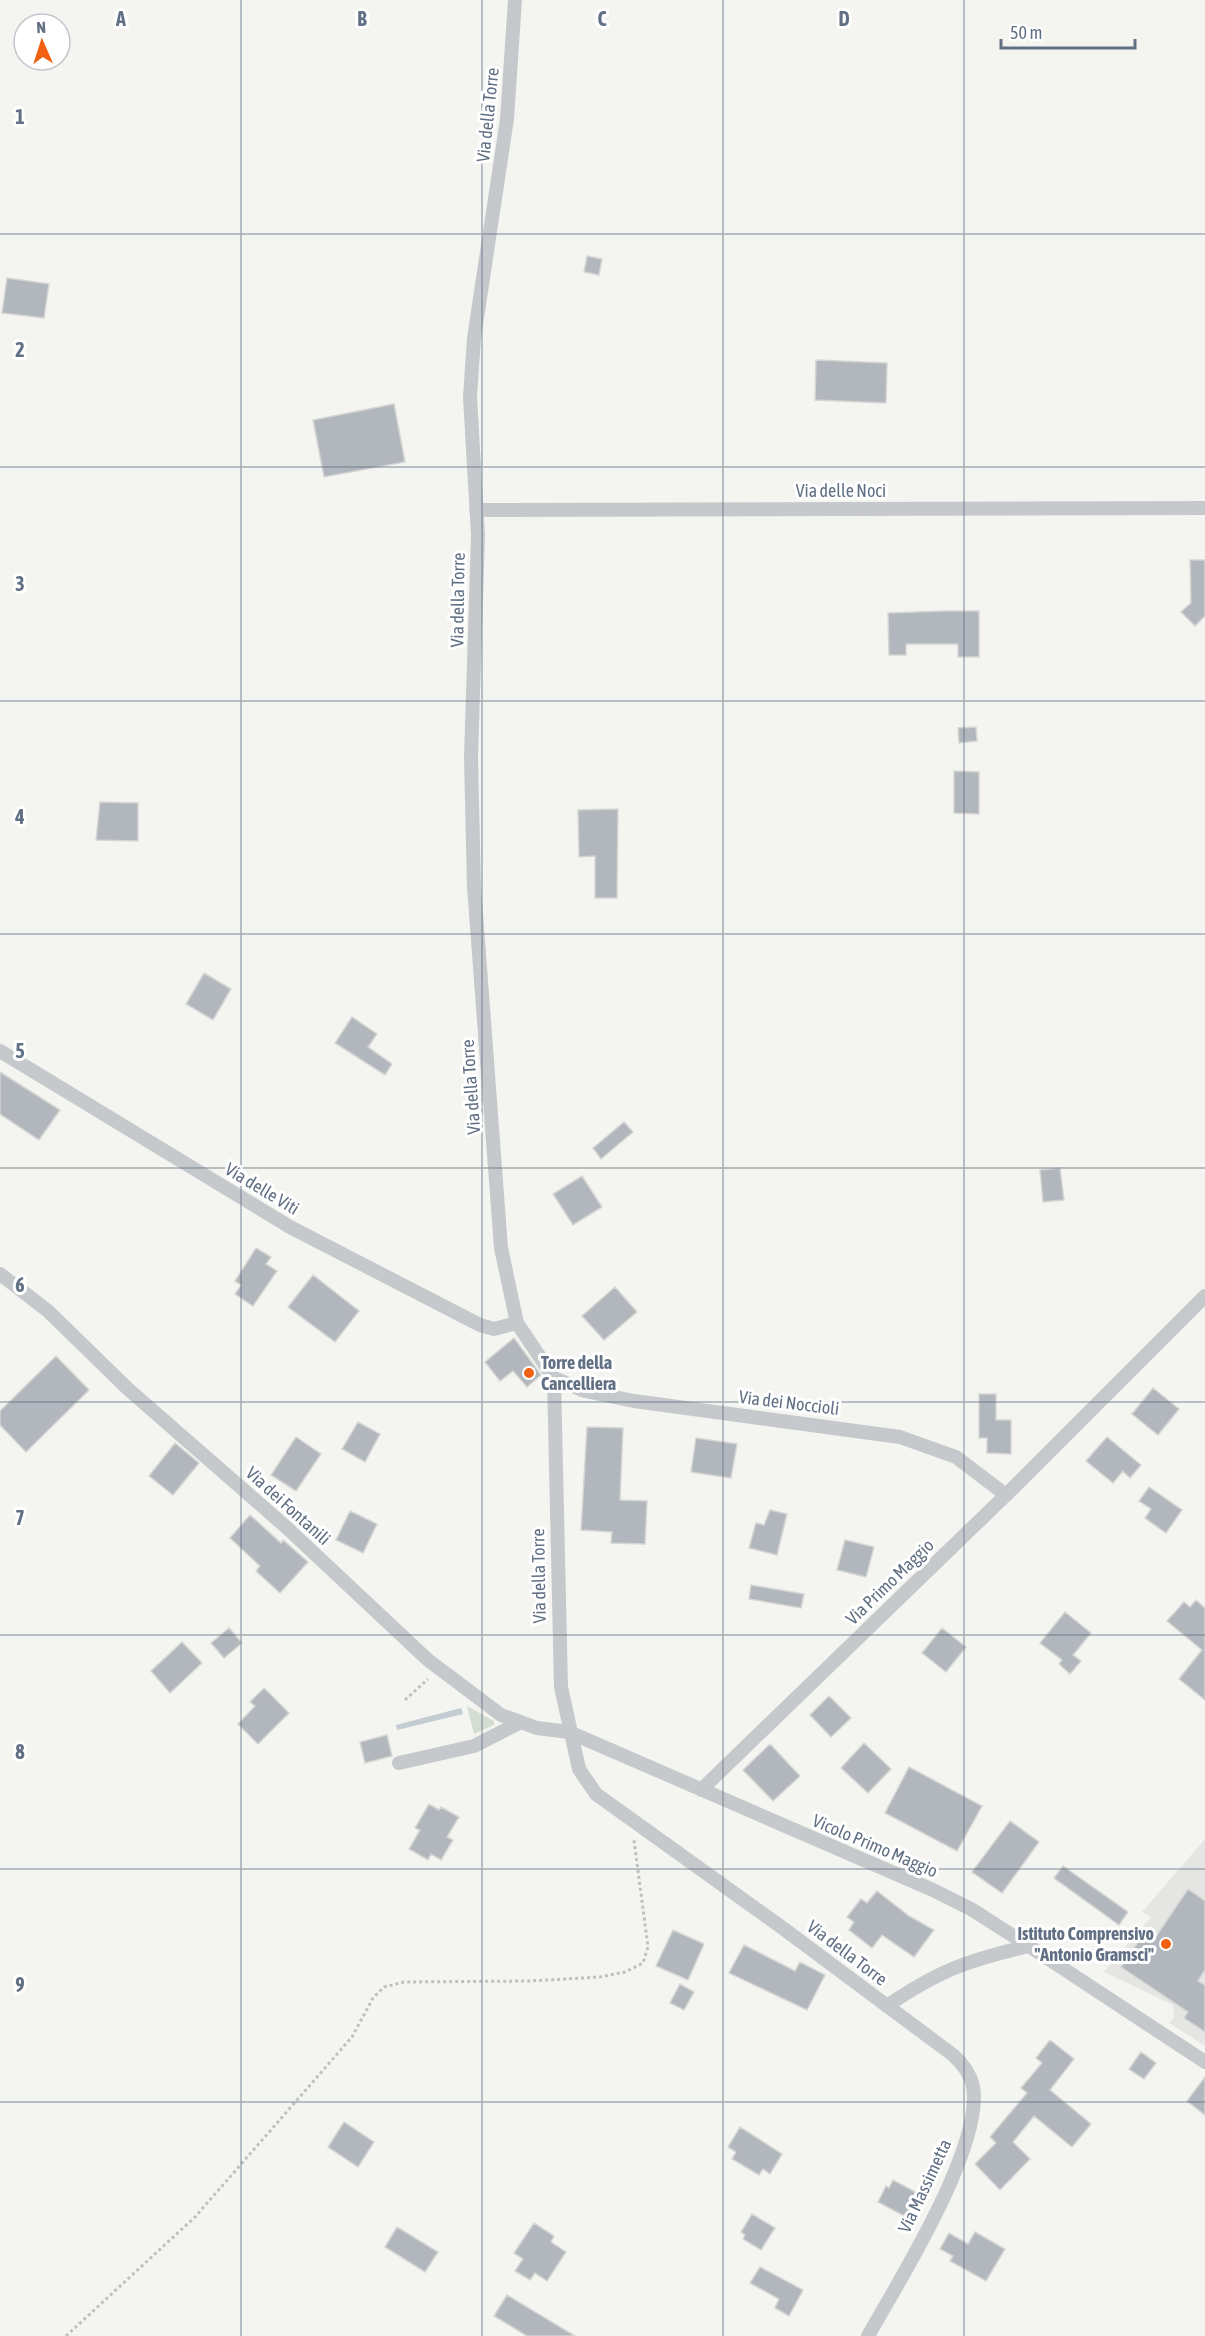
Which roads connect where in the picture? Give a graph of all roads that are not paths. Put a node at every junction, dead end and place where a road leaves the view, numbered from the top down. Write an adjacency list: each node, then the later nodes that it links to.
1 (515, 0): 3 (street, Via della Torre)
2 (1205, 508): 3 (street, Via delle Noci)
3 (476, 510): 7 (street, Via della Torre)
4 (0, 1051): 7 (street, Via delle Viti)
5 (0, 1275): 10 (street, Via dei Fontanili)
6 (1205, 1296): 9 (street, Via Primo Maggio)
7 (517, 1323): 8 (street, Via della Torre)
8 (554, 1378): 9 (street, Via dei Noccioli); 11 (street, Via della Torre)
9 (1006, 1495): 13 (street, Via Primo Maggio)
10 (521, 1722): 11 (street, Via dei Fontanili); 12 (street)
11 (569, 1732): 13 (street); 15 (street, Via della Torre)
12 (399, 1763)
13 (701, 1790): 14 (street, Vicolo Primo Maggio)
14 (1029, 1946): 15 (street); 16 (street, Vicolo Primo Maggio)
15 (887, 2006): 17 (street, Via Massimetta)
16 (1205, 2062)
17 (868, 2336)

